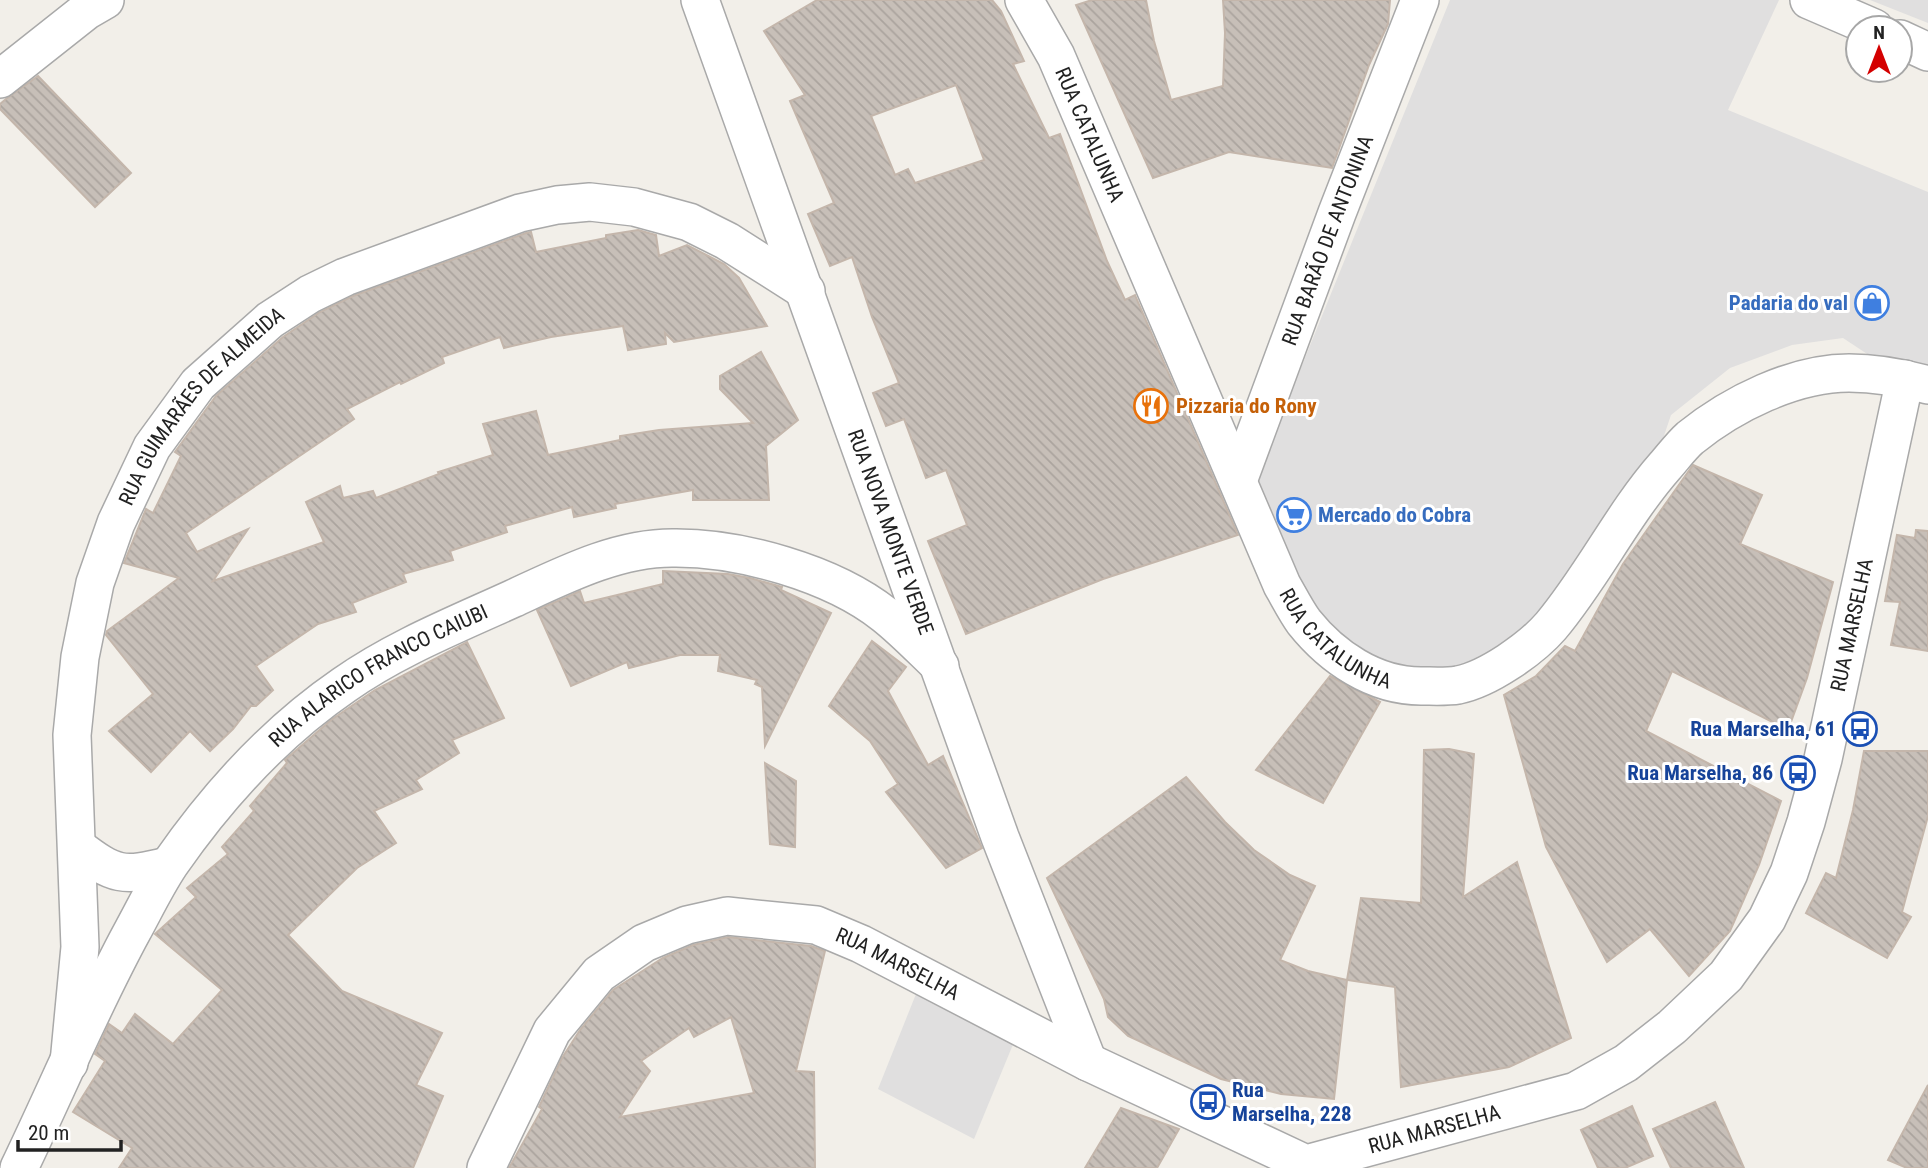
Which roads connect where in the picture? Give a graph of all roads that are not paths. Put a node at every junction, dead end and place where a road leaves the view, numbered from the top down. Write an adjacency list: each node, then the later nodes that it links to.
1 (105, 0): 7 (street)
2 (700, 0): 8 (street, RUA NOVA MONTE VERDE)
3 (1024, 0): 10 (street, RUA CATALUNHA)
4 (1809, 0): 6 (street)
5 (1414, 6): 10 (street, RUA BARÃO DE ANTONINA)
6 (1844, 15)
7 (0, 79)
8 (806, 291): 11 (street, RUA NOVA MONTE VERDE); 12 (street, RUA GUIMARÃES DE ALMEIDA)
9 (1916, 382): 10 (street, RUA CATALUNHA); 16 (street, RUA MARSELHA)
10 (1238, 481)
11 (940, 666): 13 (street, RUA ALARICO FRANCO CAIUBI); 14 (street, RUA NOVA MONTE VERDE)
12 (77, 847): 13 (street); 15 (street, RUA GUIMARÃES DE ALMEIDA)
13 (168, 866): 15 (street, RUA ALARICO FRANCO CAIUBI)
14 (1088, 1062): 16 (street, RUA MARSELHA); 18 (street, RUA MARSELHA)
15 (69, 1063): 17 (street, RUA ALARICO FRANCO CAIUBI)
16 (1311, 1166)
17 (19, 1168)
18 (486, 1168)

